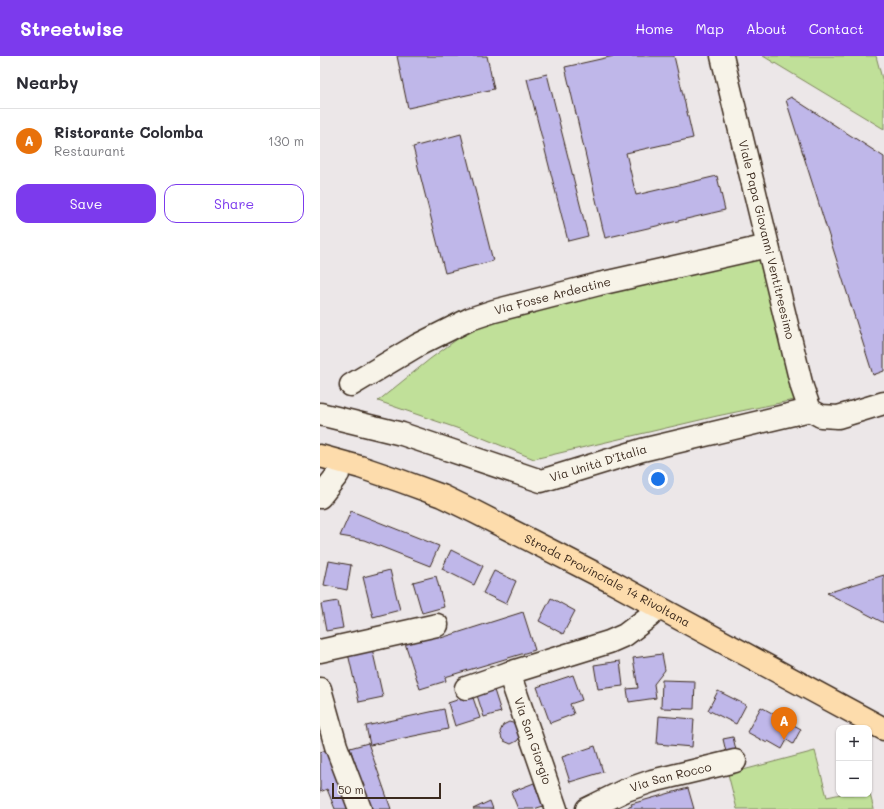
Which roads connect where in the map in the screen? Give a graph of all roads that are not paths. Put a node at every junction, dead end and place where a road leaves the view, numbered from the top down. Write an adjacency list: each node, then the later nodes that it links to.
1 (722, 56): 2 (street, Viale Papa Giovanni Ventitreesimo)
2 (768, 246): 3 (street, Via Fosse Ardeatine); 5 (street, Viale Papa Giovanni Ventitreesimo)
3 (351, 385)
4 (884, 403): 5 (street, Via Unità D'Italia)
5 (815, 413): 6 (street, Via Unità D'Italia)
6 (320, 414)
7 (320, 456): 16 (main road, Strada Provinciale 14 Rivoltana)
8 (329, 471): 9 (street); 10 (main road, Strada Provinciale 14 Rivoltana)
9 (320, 497)
10 (650, 616): 13 (street); 17 (main road, Strada Provinciale 14 Rivoltana)
11 (437, 625): 12 (street)
12 (320, 651)
13 (508, 674): 14 (street); 20 (street, Via San Giorgio)
14 (466, 688)
15 (320, 689): 19 (street)
16 (884, 729)
17 (884, 733)
18 (735, 761): 21 (street, Via San Rocco)
19 (360, 809)
20 (556, 809)
21 (587, 809)

